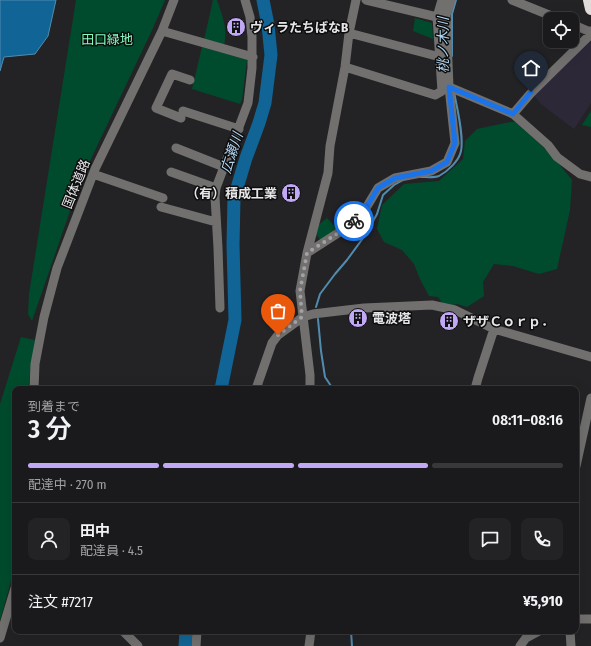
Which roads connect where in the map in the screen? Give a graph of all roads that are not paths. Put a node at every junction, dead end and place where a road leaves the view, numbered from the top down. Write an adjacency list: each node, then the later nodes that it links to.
1 (174, 0): 13 (street, 国体道路)
2 (245, 0): 17 (street)
3 (356, 0): 15 (street)
4 (366, 0): 11 (street)
5 (442, 0): 11 (street)
6 (451, 0): 21 (street)
7 (512, 0): 10 (street)
8 (589, 0): 9 (highway)
9 (591, 9)
10 (543, 13)
11 (437, 17): 18 (street)
12 (579, 27): 14 (street)
13 (162, 30): 17 (street); 27 (street, 国体道路)
14 (591, 30)
15 (349, 33): 18 (street); 19 (street)
16 (591, 34): 22 (street)
17 (253, 57): 23 (street)
18 (440, 57): 19 (street)
19 (345, 68): 31 (street)
20 (190, 80): 23 (street)
21 (449, 87): 22 (street); 31 (street)
22 (513, 114): 28 (street)
23 (239, 129): 25 (street)
24 (176, 148): 25 (street)
25 (224, 167): 29 (street)
26 (171, 172): 29 (street)
27 (93, 174): 30 (street); 36 (street, 国体道路)
28 (591, 177)
29 (216, 188): 30 (street)
30 (216, 222): 32 (street)
31 (307, 253): 33 (street)
32 (220, 308)
33 (302, 317): 34 (street); 37 (street); 38 (street)
34 (494, 329): 35 (street); 39 (street)
35 (591, 357)
36 (34, 386)
37 (257, 386)
38 (310, 386)
39 (476, 386)
40 (591, 398): 41 (street)
41 (579, 452)
42 (12, 598): 50 (street)
43 (579, 619): 44 (street)
44 (591, 619)
45 (126, 634): 51 (street)
46 (197, 634): 52 (street)
47 (311, 634): 53 (street)
48 (523, 634): 54 (street)
49 (570, 634): 55 (street)
50 (0, 638)
51 (138, 646)
52 (196, 646)
53 (309, 646)
54 (520, 646)
55 (571, 646)

